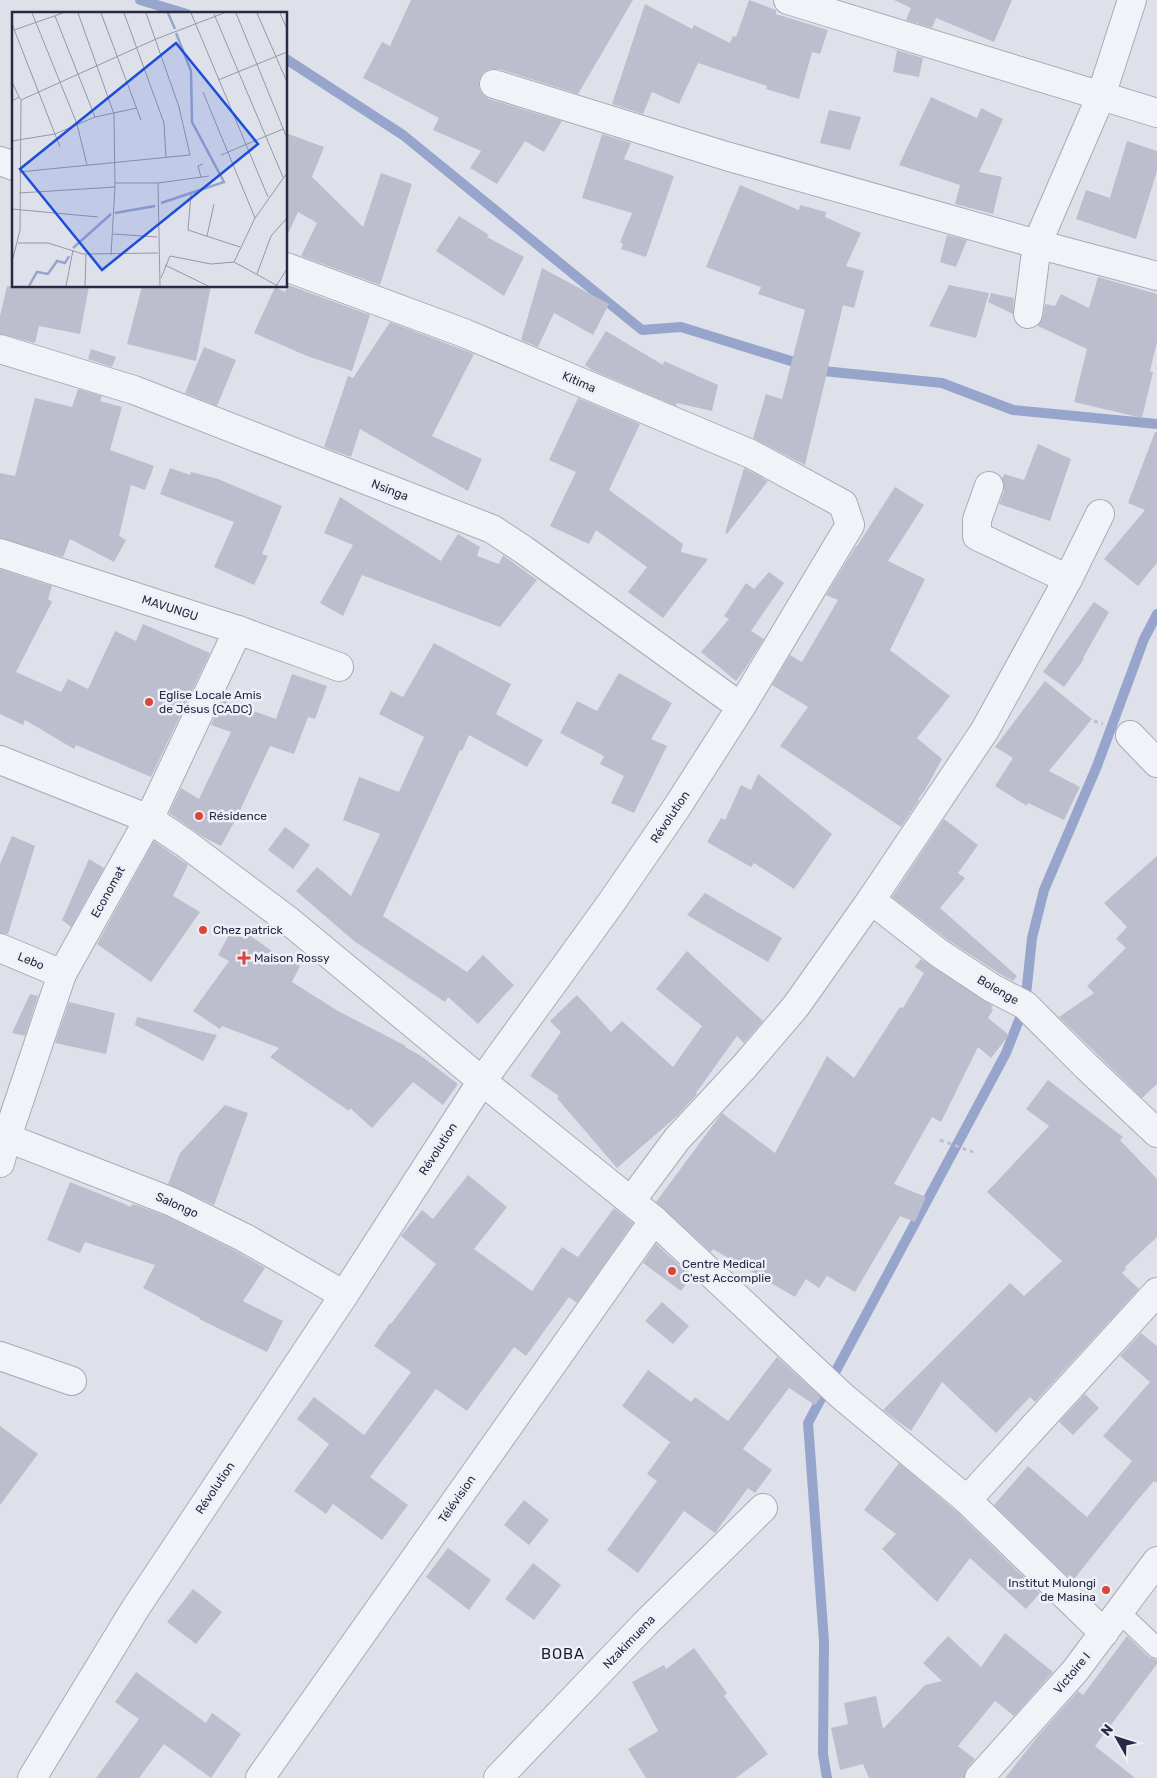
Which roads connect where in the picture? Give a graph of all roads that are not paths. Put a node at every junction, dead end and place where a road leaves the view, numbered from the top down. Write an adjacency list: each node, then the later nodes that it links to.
1 (788, 0): 4 (street)
2 (1132, 0): 4 (street)
3 (494, 84): 8 (street)
4 (1101, 96): 5 (street); 8 (street)
5 (1157, 113)
6 (0, 161): 7 (street)
7 (12, 165)
8 (1037, 244): 10 (street); 11 (street)
9 (288, 268): 15 (street, Kitima)
10 (1157, 276)
11 (1028, 314)
12 (0, 349): 20 (street, Nsinga)
13 (989, 486): 17 (street)
14 (1100, 514): 17 (street)
15 (850, 525): 20 (street, Révolution)
16 (0, 553): 18 (street, MAVUNGU)
17 (1068, 580): 25 (street)
18 (238, 630): 19 (street, MAVUNGU); 24 (street, Economat)
19 (339, 667)
20 (741, 707): 28 (street, Révolution)
21 (1130, 735): 23 (street)
22 (0, 760): 24 (street)
23 (1157, 763)
24 (149, 818): 27 (street, Economat); 28 (street)
25 (870, 900): 29 (street, Bolenge); 32 (street)
26 (0, 948): 27 (street, Lebo)
27 (62, 974): 30 (street, Economat)
28 (482, 1081): 32 (street); 35 (street, Révolution)
29 (1157, 1134)
30 (4, 1136): 31 (street, Economat); 35 (street, Salongo)
31 (0, 1163)
32 (631, 1201): 33 (street)
33 (654, 1220): 38 (street); 44 (street, Télévision)
34 (1157, 1292): 38 (street)
35 (344, 1295): 43 (street, Révolution)
36 (0, 1356): 37 (street)
37 (72, 1381)
38 (967, 1500): 41 (street)
39 (762, 1508): 45 (street, Nzakimuena)
40 (1157, 1561): 41 (street, Victoire I)
41 (1112, 1623): 42 (lane); 46 (street, Victoire I)
42 (1157, 1648)
43 (32, 1778)
44 (260, 1778)
45 (498, 1778)
46 (979, 1778)

